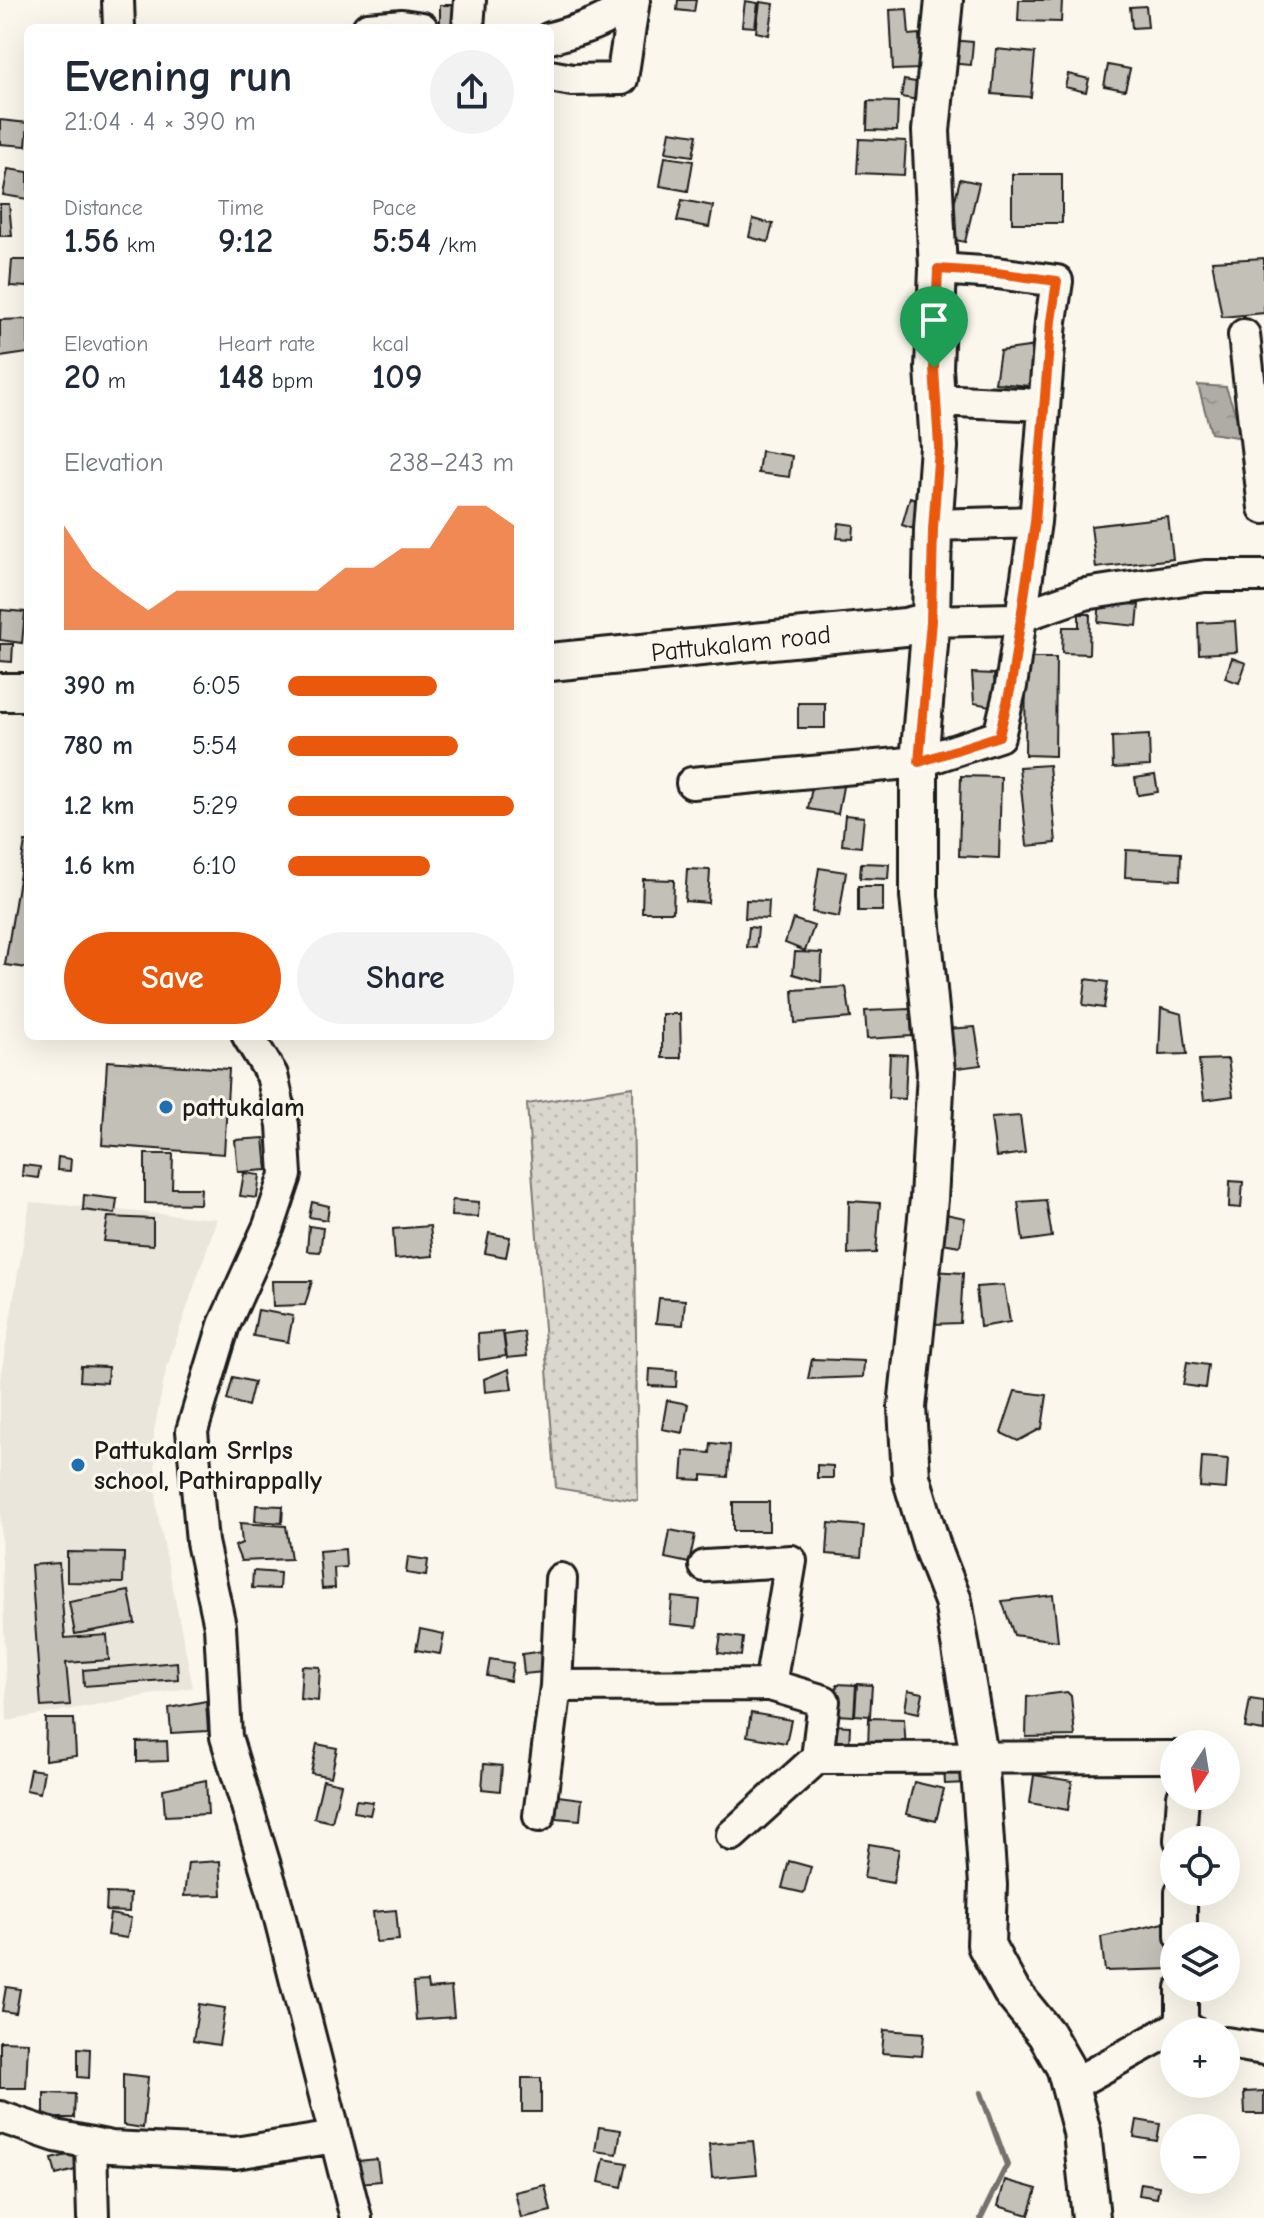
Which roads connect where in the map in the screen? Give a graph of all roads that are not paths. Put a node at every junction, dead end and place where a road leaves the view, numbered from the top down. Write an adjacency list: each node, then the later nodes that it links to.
1 (118, 0): 5 (street)
2 (470, 0): 6 (street)
3 (633, 0): 7 (street); 8 (street)
4 (939, 3): 9 (main road)
5 (119, 24)
6 (468, 24)
7 (554, 37)
8 (554, 77)
9 (938, 269): 11 (main road); 12 (street)
10 (1244, 335): 13 (street)
11 (936, 400): 12 (street); 15 (main road)
12 (1044, 405): 14 (street)
13 (1264, 508)
14 (1035, 522): 15 (street); 17 (street)
15 (933, 525): 18 (main road)
16 (1264, 576): 17 (street)
17 (1021, 616): 18 (street); 22 (street)
18 (931, 621): 19 (main road, Pattukalam road); 22 (main road)
19 (554, 662)
20 (0, 692): 21 (main road)
21 (24, 692)
22 (919, 762): 23 (street); 29 (main road)
23 (692, 783)
24 (250, 1040): 39 (street)
25 (705, 1566): 27 (street)
26 (561, 1579): 28 (street)
27 (770, 1685): 28 (street); 31 (street)
28 (556, 1686): 32 (street)
29 (979, 1756): 30 (street); 31 (street); 37 (main road)
30 (1160, 1757)
31 (817, 1758): 33 (street)
32 (539, 1816)
33 (732, 1835)
34 (1160, 2042): 37 (street)
35 (1240, 2045): 36 (street)
36 (1264, 2049)
37 (1070, 2086): 43 (main road)
38 (0, 2117): 40 (street)
39 (335, 2137): 40 (street); 42 (street)
40 (91, 2143): 41 (street)
41 (93, 2218)
42 (356, 2218)
43 (1091, 2218)

